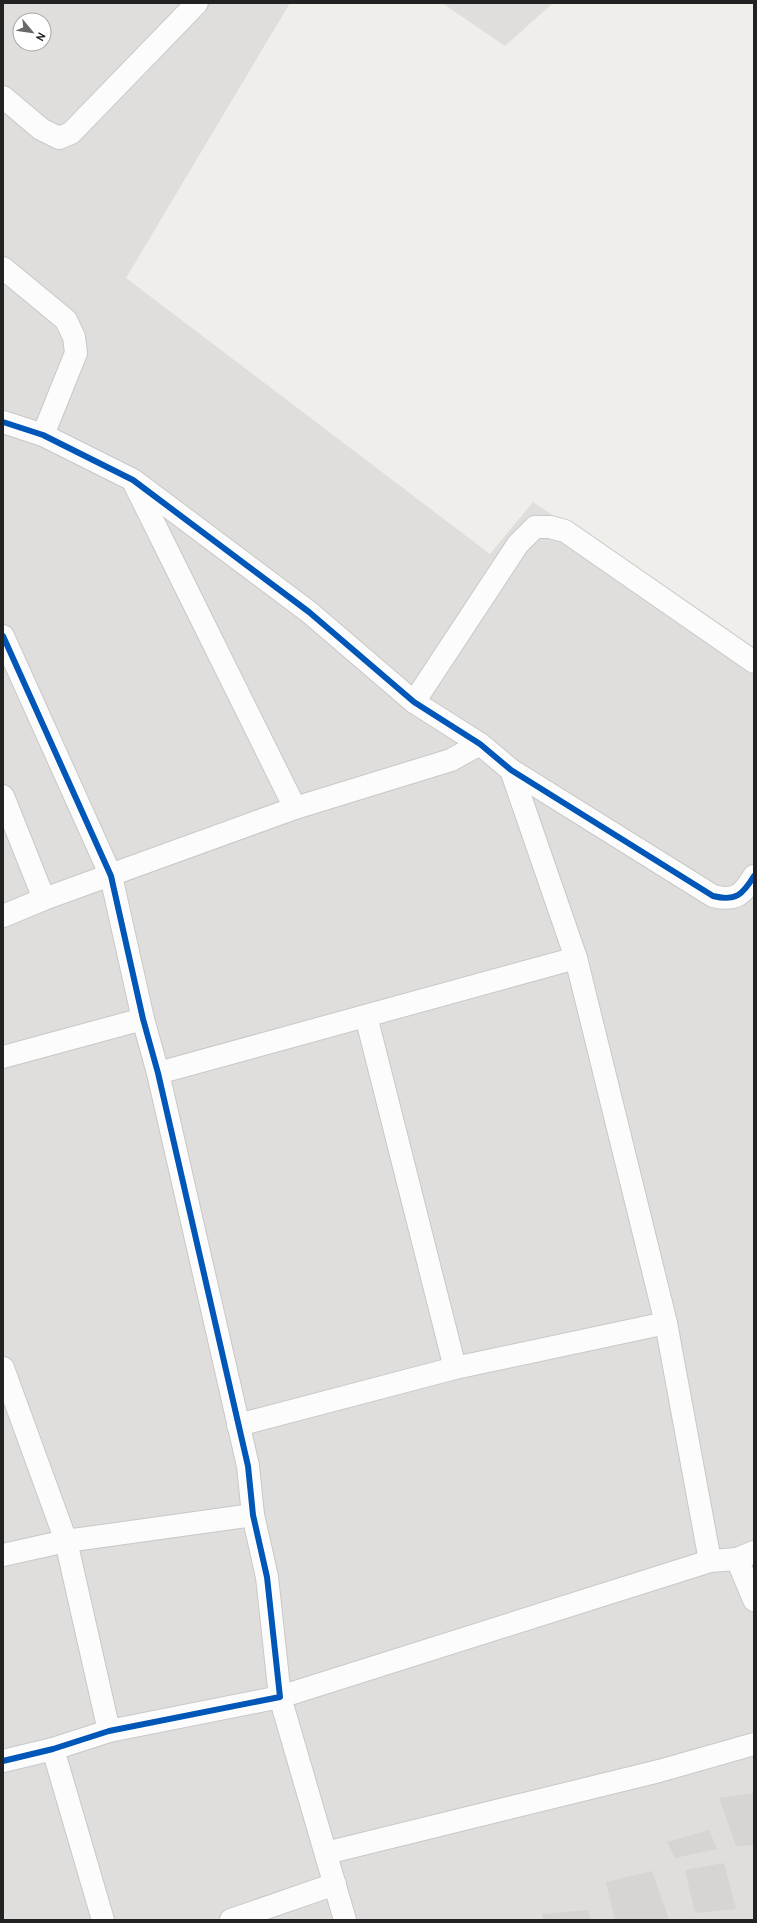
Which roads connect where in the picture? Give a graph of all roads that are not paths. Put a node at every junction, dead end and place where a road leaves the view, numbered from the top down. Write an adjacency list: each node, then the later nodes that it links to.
1 (197, 3): 2 (street)
2 (3, 97)
3 (3, 268): 5 (street)
4 (3, 422): 5 (street)
5 (43, 435): 6 (street)
6 (133, 480): 9 (street); 13 (street)
7 (3, 636): 14 (street)
8 (754, 662): 9 (street)
9 (414, 702): 10 (street)
10 (480, 744): 11 (street); 13 (street)
11 (512, 770): 15 (street); 18 (street)
12 (3, 796): 16 (street)
13 (295, 808): 14 (street)
14 (111, 876): 16 (street); 20 (street)
15 (754, 876)
16 (44, 899): 17 (street)
17 (3, 916)
18 (576, 958): 19 (street); 23 (street)
19 (366, 1016): 22 (street); 25 (street)
20 (143, 1019): 21 (street); 22 (street)
21 (3, 1057)
22 (158, 1073): 26 (street)
23 (666, 1323): 25 (street); 31 (street)
24 (3, 1368): 28 (street)
25 (455, 1368): 26 (street)
26 (238, 1425): 27 (street)
27 (253, 1514): 28 (street); 33 (street)
28 (66, 1541): 29 (street); 34 (street)
29 (3, 1555)
30 (746, 1555): 31 (street); 32 (street)
31 (710, 1561): 33 (street)
32 (754, 1600)
33 (280, 1697): 34 (street); 38 (street)
34 (109, 1731): 36 (street)
35 (754, 1744): 38 (street)
36 (53, 1749): 37 (street); 40 (street)
37 (3, 1761)
38 (326, 1853): 39 (street)
39 (334, 1884): 41 (street); 42 (street)
40 (104, 1920)
41 (231, 1920)
42 (345, 1920)

